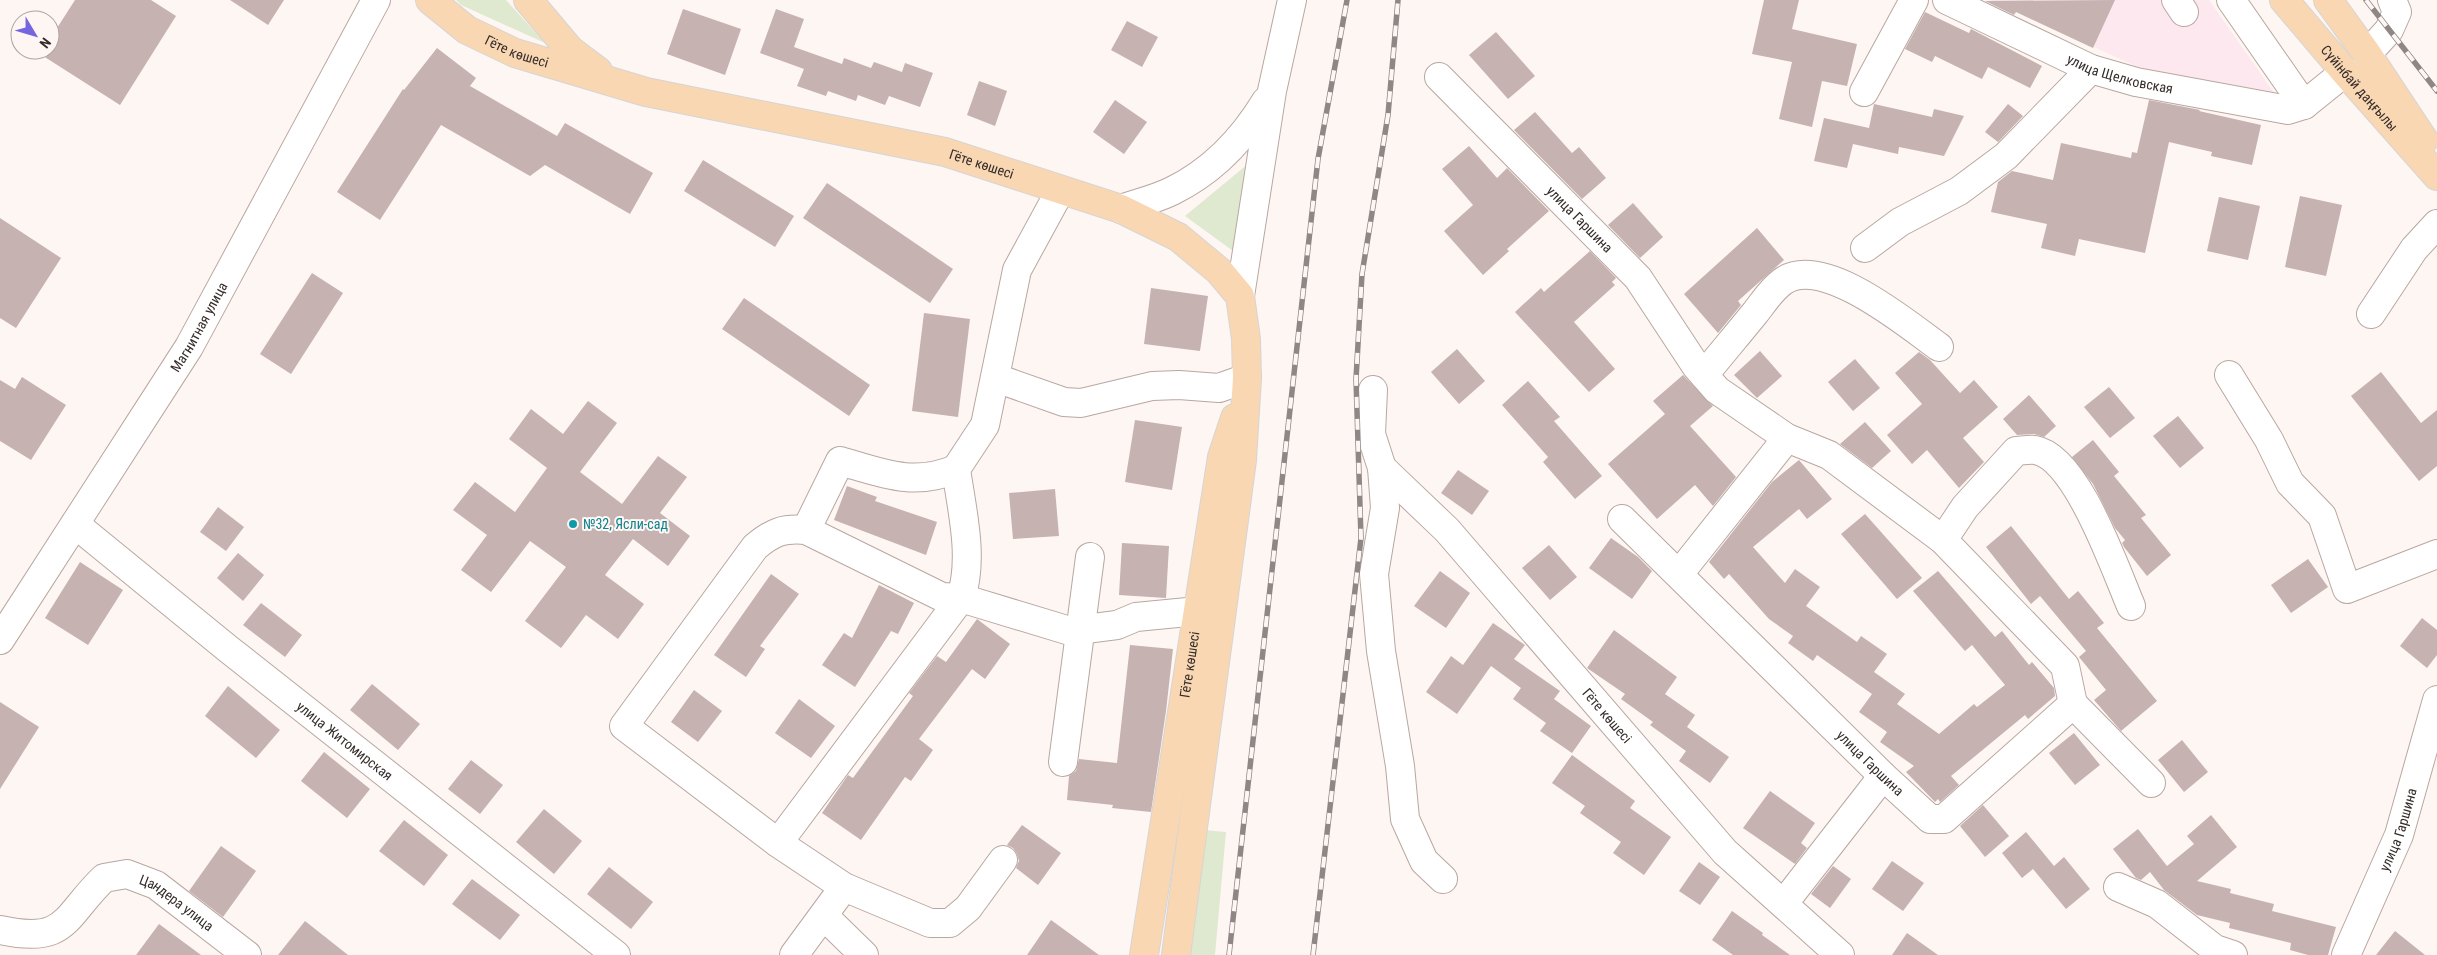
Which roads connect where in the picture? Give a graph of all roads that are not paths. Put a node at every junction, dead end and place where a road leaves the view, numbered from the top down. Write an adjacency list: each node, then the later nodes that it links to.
1 (376, 0): 37 (street, Магнитная улица)
2 (430, 0): 15 (main road, Гёте көшесі)
3 (528, 0): 15 (main road, Гёте көшесі)
4 (1292, 0): 16 (street)
5 (1914, 0): 17 (street)
6 (1947, 0): 12 (street, улица Щелковская)
7 (2231, 0): 18 (street)
8 (2284, 0): 13 (main road, Сүйінбай даңғылы)
9 (2328, 0): 11 (main road, Сүйінбай даңғылы)
10 (2392, 0): 11 (street)
11 (2367, 54): 19 (main road, Сүйінбай даңғылы)
12 (2090, 69): 18 (street, улица Щелковская); 24 (street)
13 (2344, 72): 18 (street); 20 (main road, Сүйінбай даңғылы)
14 (1439, 78): 28 (street, улица Гаршина)
15 (614, 82): 21 (main road, Гёте көшесі)
16 (1272, 92): 22 (street); 25 (street)
17 (1864, 92)
18 (2304, 105)
19 (2437, 160)
20 (2437, 176)
21 (1060, 191): 22 (main road, Гёте көшесі); 30 (street)
22 (1121, 209): 25 (main road, Гёте көшесі)
23 (2437, 224): 26 (street)
24 (1865, 248)
25 (1240, 296): 31 (main road, Гёте көшесі)
26 (2371, 314)
27 (1939, 347): 28 (street)
28 (1704, 375): 33 (street, улица Гаршина)
29 (2229, 375): 40 (street)
30 (996, 378): 31 (street); 35 (street)
31 (1247, 378): 45 (main road, Гёте көшесі); 66 (main road, Гёте көшесі)
32 (1373, 390): 34 (street)
33 (1787, 438): 39 (street, улица Гаршина); 42 (street)
34 (1382, 468): 55 (street); 58 (street, Гёте көшесі)
35 (956, 469): 38 (street); 43 (street)
36 (1622, 519): 42 (street, улица Гаршина)
37 (75, 524): 47 (street, Магнитная улица); 62 (street, улица Житомирская)
38 (806, 530): 43 (street); 53 (street)
39 (1943, 540): 44 (street); 49 (street, улица Гаршина)
40 (2437, 554)
41 (1090, 557): 46 (street)
42 (1679, 574): 51 (street, улица Гаршина)
43 (962, 598): 46 (street); 53 (street)
44 (2131, 606)
45 (1198, 611): 46 (street); 65 (main road, Гёте көшесі)
46 (1081, 630): 50 (street)
47 (0, 640)
48 (2437, 700): 69 (street, улица Гаршина)
49 (2073, 704): 51 (street, улица Гаршина); 52 (street)
50 (1063, 762)
51 (1883, 776): 58 (street)
52 (2151, 784)
53 (778, 843): 56 (street)
54 (1003, 860): 56 (street)
55 (1443, 879)
56 (844, 887): 59 (street)
57 (2118, 887): 68 (street)
58 (1784, 903): 67 (street, Гёте көшесі)
59 (824, 916): 63 (street); 64 (street)
60 (0, 930): 61 (street, Цандера улица)
61 (247, 955)
62 (616, 955)
63 (794, 955)
64 (864, 955)
65 (1144, 955)
66 (1176, 955)
67 (1840, 955)
68 (2233, 955)
69 (2346, 955)

